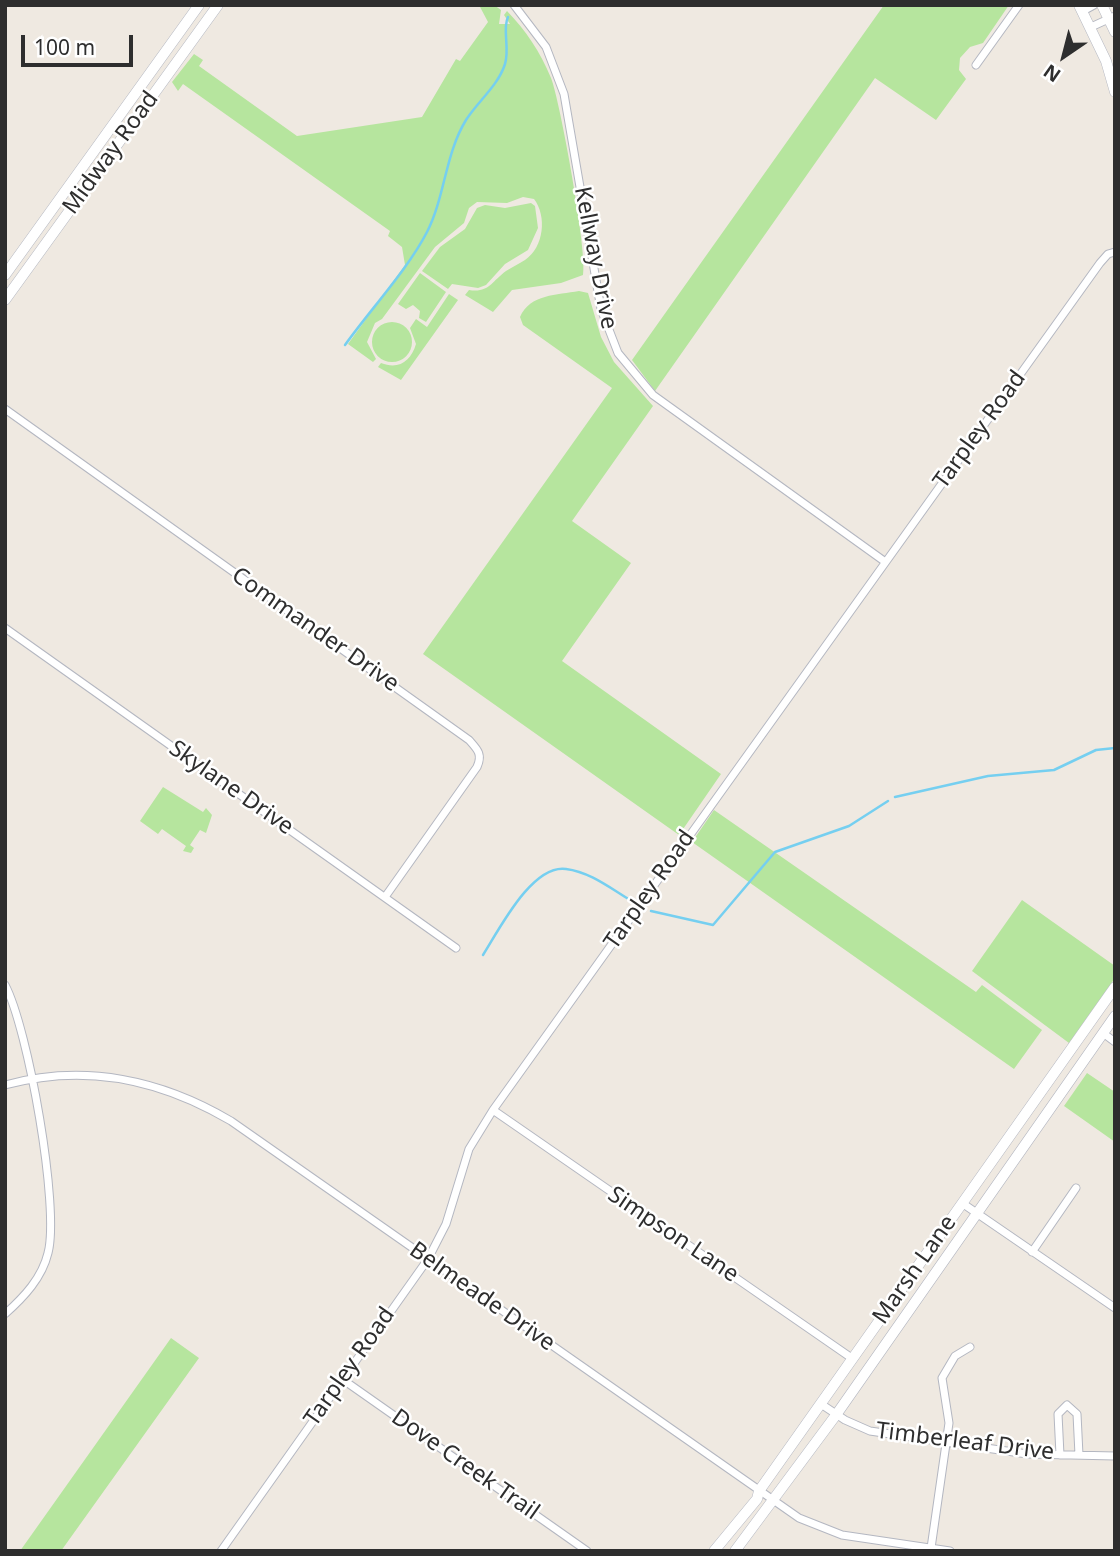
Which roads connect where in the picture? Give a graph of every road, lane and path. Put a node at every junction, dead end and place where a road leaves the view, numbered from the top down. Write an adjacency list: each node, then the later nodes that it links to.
1 (199, 5): 10 (main road, Midway Road)
2 (218, 5): 12 (main road, Midway Road)
3 (513, 5): 21 (street, Kellway Drive)
4 (1019, 5): 13 (street)
5 (1094, 5): 7 (street)
6 (1102, 5): 8 (main road)
7 (1081, 8): 9 (main road)
8 (1112, 17): 9 (street); 11 (main road)
9 (1091, 27): 14 (main road)
10 (179, 32): 12 (main road); 15 (main road, Midway Road)
11 (1115, 32)
12 (191, 41): 16 (main road, Midway Road)
13 (976, 65)
14 (1115, 92)
15 (85, 164): 16 (main road); 18 (main road, Midway Road)
16 (97, 173): 19 (main road, Midway Road)
17 (1115, 252): 21 (street, Tarpley Road)
18 (5, 275)
19 (5, 300)
20 (5, 409): 23 (street, Commander Drive)
21 (884, 561): 32 (street, Tarpley Road)
22 (5, 628): 23 (street, Skylane Drive)
23 (385, 897): 24 (street, Skylane Drive)
24 (456, 948)
25 (5, 985): 30 (street)
26 (1115, 987): 34 (main road, Marsh Lane)
27 (1115, 1016): 28 (main road, Marsh Lane)
28 (1103, 1033): 29 (street); 35 (main road, Marsh Lane)
29 (1115, 1042)
30 (31, 1079): 31 (street, Belmeade Drive); 37 (street, Belmeade Drive); 39 (street)
31 (5, 1085)
32 (493, 1110): 37 (street, Tarpley Road); 41 (street, Simpson Lane)
33 (1076, 1188): 36 (street)
34 (962, 1203): 35 (street); 41 (main road, Marsh Lane)
35 (976, 1212): 36 (street); 44 (main road, Marsh Lane)
36 (1032, 1252): 38 (street)
37 (428, 1259): 42 (street, Tarpley Road); 49 (street, Belmeade Drive)
38 (1115, 1308)
39 (5, 1314)
40 (970, 1348): 45 (street)
41 (853, 1359): 43 (main road, Marsh Lane)
42 (342, 1379): 52 (street, Tarpley Road); 53 (street, Dove Creek Trail)
43 (821, 1404): 44 (street, Timberleaf Drive); 49 (main road, Marsh Lane)
44 (836, 1415): 45 (street, Timberleaf Drive); 50 (main road, Marsh Lane)
45 (945, 1442): 46 (street, Timberleaf Drive); 51 (street)
46 (1060, 1455): 47 (street, Timberleaf Drive); 47 (street)
47 (1079, 1455): 48 (street, Timberleaf Drive)
48 (1115, 1456)
49 (759, 1491): 50 (street, Belmeade Drive); 54 (main road, Marsh Lane)
50 (773, 1500): 51 (street, Belmeade Drive); 55 (main road, Marsh Lane)
51 (931, 1548): 56 (street, Belmeade Drive)
52 (221, 1551)
53 (587, 1551)
54 (714, 1551)
55 (735, 1551)
56 (950, 1551)

